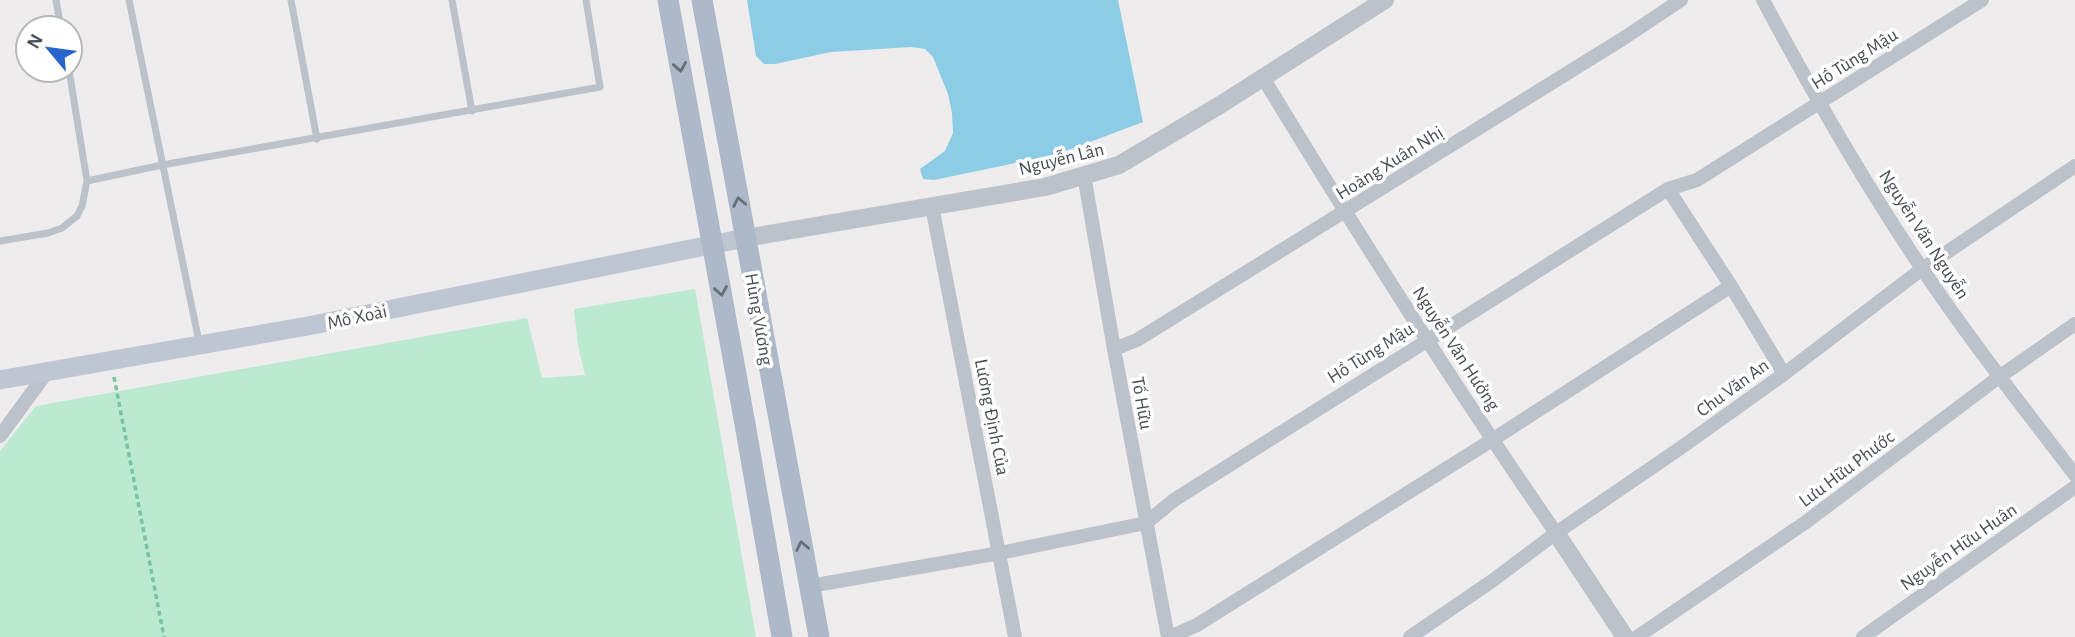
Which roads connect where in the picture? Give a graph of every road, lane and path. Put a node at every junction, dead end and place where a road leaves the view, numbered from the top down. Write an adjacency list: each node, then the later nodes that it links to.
1 (129, 0): 16 (lane)
2 (291, 0): 15 (lane)
3 (452, 0): 14 (lane)
4 (586, 0): 14 (lane)
5 (668, 0): 25 (main road, Hùng Vương, one-way to 25)
6 (702, 0): 23 (main road, Hùng Vương, one-way to 6)
7 (1385, 0): 11 (street, Nguyễn Lân)
8 (1681, 0): 22 (street, Hoàng Xuân Nhị)
9 (1763, 0): 13 (street, Nguyễn Văn Nguyễn)
10 (1982, 0): 13 (street, Hồ Tùng Mậu)
11 (1262, 76): 18 (street, Nguyễn Lân); 22 (street, Nguyễn Văn Hưởng)
12 (71, 84): 19 (lane)
13 (1818, 103): 20 (street, Hồ Tùng Mậu); 26 (street, Nguyễn Văn Nguyễn)
14 (472, 111): 15 (lane)
15 (317, 139): 16 (lane)
16 (162, 165): 19 (lane); 30 (lane)
17 (2075, 166): 26 (street, Chu Văn An)
18 (1084, 175): 21 (street, Nguyễn Lân); 31 (street, Tố Hữu)
19 (87, 181): 24 (lane)
20 (1668, 189): 27 (street); 29 (street, Hồ Tùng Mậu)
21 (932, 206): 23 (street, Nguyễn Lân); 43 (street, Lương Định Của)
22 (1345, 213): 29 (street, Nguyễn Văn Hưởng); 31 (street, Hoàng Xuân Nhị)
23 (746, 238): 25 (main road, Mô Xoài); 44 (main road, Hùng Vương, one-way to 23)
24 (0, 241)
25 (712, 243): 30 (main road, Mô Xoài); 46 (main road, Hùng Vương, one-way to 46)
26 (1922, 269): 34 (street, Chu Văn An); 35 (street, Nguyễn Văn Nguyễn)
27 (1731, 286): 34 (street); 38 (street)
28 (2075, 324): 35 (street, Lưu Hữu Phước)
29 (1427, 339): 38 (street, Nguyễn Văn Hưởng); 41 (street, Hồ Tùng Mậu)
30 (200, 345): 32 (main road, Mô Xoài)
31 (1114, 349): 41 (street, Tố Hữu)
32 (111, 361): 33 (main road, Mô Xoài); 45 (path)
33 (47, 372): 36 (main road, Mô Xoài); 37 (street)
34 (1784, 373): 42 (street, Chu Văn An)
35 (1999, 377): 39 (street, Nguyễn Văn Nguyễn); 52 (street, Lưu Hữu Phước)
36 (0, 380)
37 (0, 436)
38 (1492, 440): 42 (street, Nguyễn Văn Hưởng); 49 (street)
39 (2075, 475)
40 (2075, 487): 53 (street, Nguyễn Hữu Huân)
41 (1146, 523): 43 (street, Hồ Tùng Mậu); 49 (street, Tố Hữu)
42 (1556, 533): 50 (street, Chu Văn An); 51 (street, Nguyễn Văn Hưởng)
43 (1000, 553): 44 (street, Hồ Tùng Mậu); 48 (street, Lương Định Của)
44 (810, 586): 47 (main road, Hùng Vương)
45 (164, 637)
46 (782, 637)
47 (820, 637)
48 (1015, 637)
49 (1169, 637)
50 (1410, 637)
51 (1625, 637)
52 (1637, 637)
53 (1863, 637)

